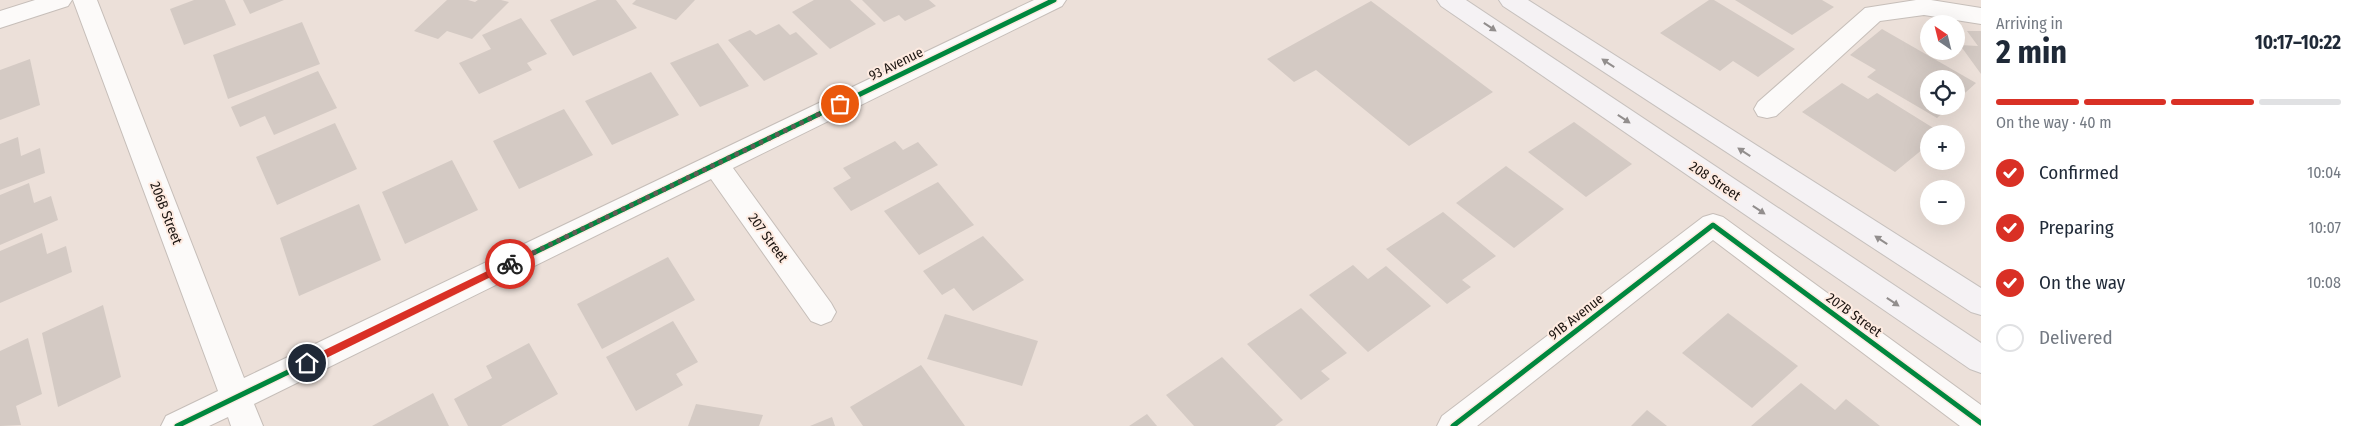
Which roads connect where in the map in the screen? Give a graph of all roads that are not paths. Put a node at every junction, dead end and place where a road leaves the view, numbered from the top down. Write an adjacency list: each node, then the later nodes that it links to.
1 (60, 0): 7 (street)
2 (85, 0): 14 (street, 206B Street)
3 (1054, 0): 9 (street, 93 Avenue)
4 (1450, 0): 13 (main road, 208 Street, one-way to 13)
5 (1511, 0): 11 (main road, one-way to 5)
6 (1981, 16): 8 (street)
7 (0, 20)
8 (1767, 109)
9 (715, 164): 12 (street, 207 Street); 14 (street, 93 Avenue)
10 (1713, 225): 15 (street, 207B Street); 18 (street, 91B Avenue)
11 (1981, 303)
12 (821, 312)
13 (1981, 360)
14 (236, 397): 16 (street, 93 Avenue); 17 (street, 206B Street)
15 (1981, 423)
16 (178, 426)
17 (247, 426)
18 (1452, 426)

